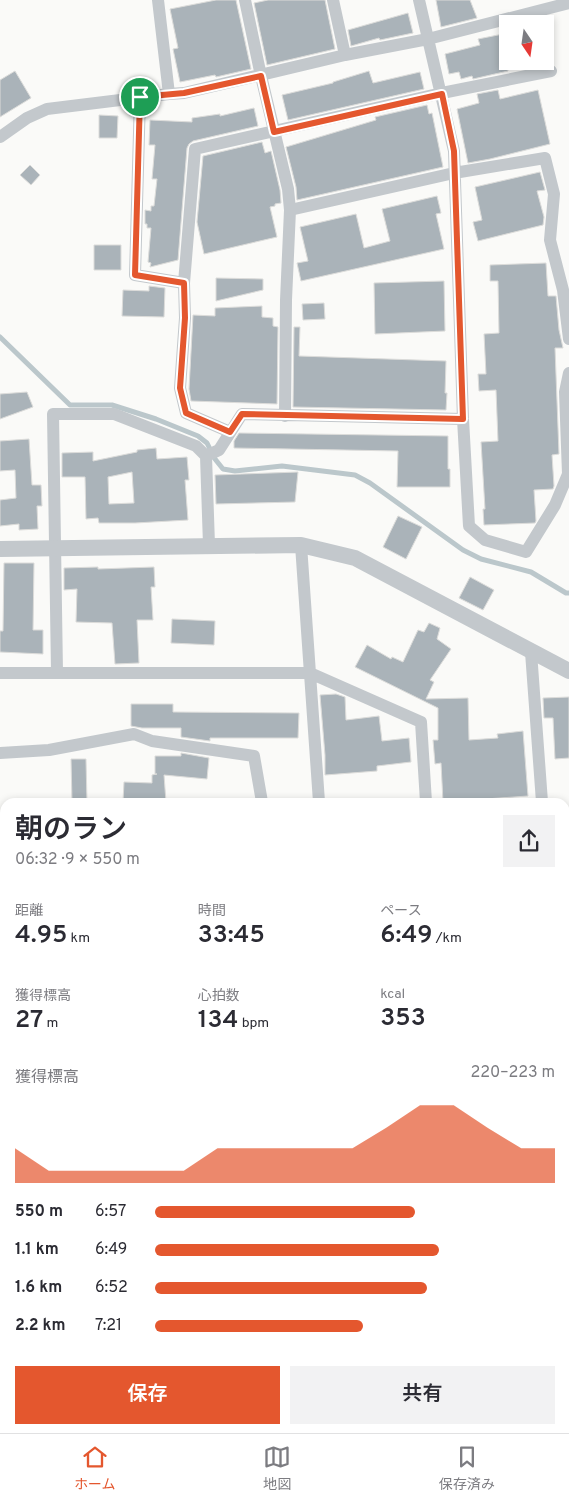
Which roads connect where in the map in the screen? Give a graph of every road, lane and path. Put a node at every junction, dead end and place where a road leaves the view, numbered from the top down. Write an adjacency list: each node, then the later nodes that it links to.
1 (158, 0): 10 (street)
2 (245, 0): 9 (street)
3 (333, 0): 7 (street)
4 (419, 0): 6 (street)
5 (569, 3): 6 (street)
6 (428, 39): 7 (street); 11 (street)
7 (345, 56): 9 (street)
8 (551, 71): 11 (street)
9 (261, 76): 10 (street); 13 (street)
10 (169, 94): 12 (street)
11 (442, 94): 13 (street); 15 (street)
12 (140, 97): 14 (street); 17 (street)
13 (274, 132): 16 (street); 17 (street)
14 (0, 137)
15 (454, 174): 16 (street); 18 (street); 21 (street)
16 (290, 210): 20 (street)
17 (184, 283): 22 (street)
18 (569, 339)
19 (569, 373): 21 (street)
20 (285, 416): 21 (street); 22 (street)
21 (463, 419)
22 (230, 432): 23 (street)
23 (206, 456): 24 (street); 26 (street)
24 (208, 545): 25 (street); 26 (street)
25 (301, 545): 28 (street); 32 (street)
26 (54, 548): 27 (street); 29 (street)
27 (0, 549)
28 (531, 652): 30 (street); 37 (street)
29 (57, 672): 31 (street); 32 (street)
30 (569, 672)
31 (0, 673)
32 (310, 673): 35 (street); 36 (street)
33 (0, 753): 34 (street)
34 (261, 798)
35 (319, 798)
36 (426, 798)
37 (542, 798)

